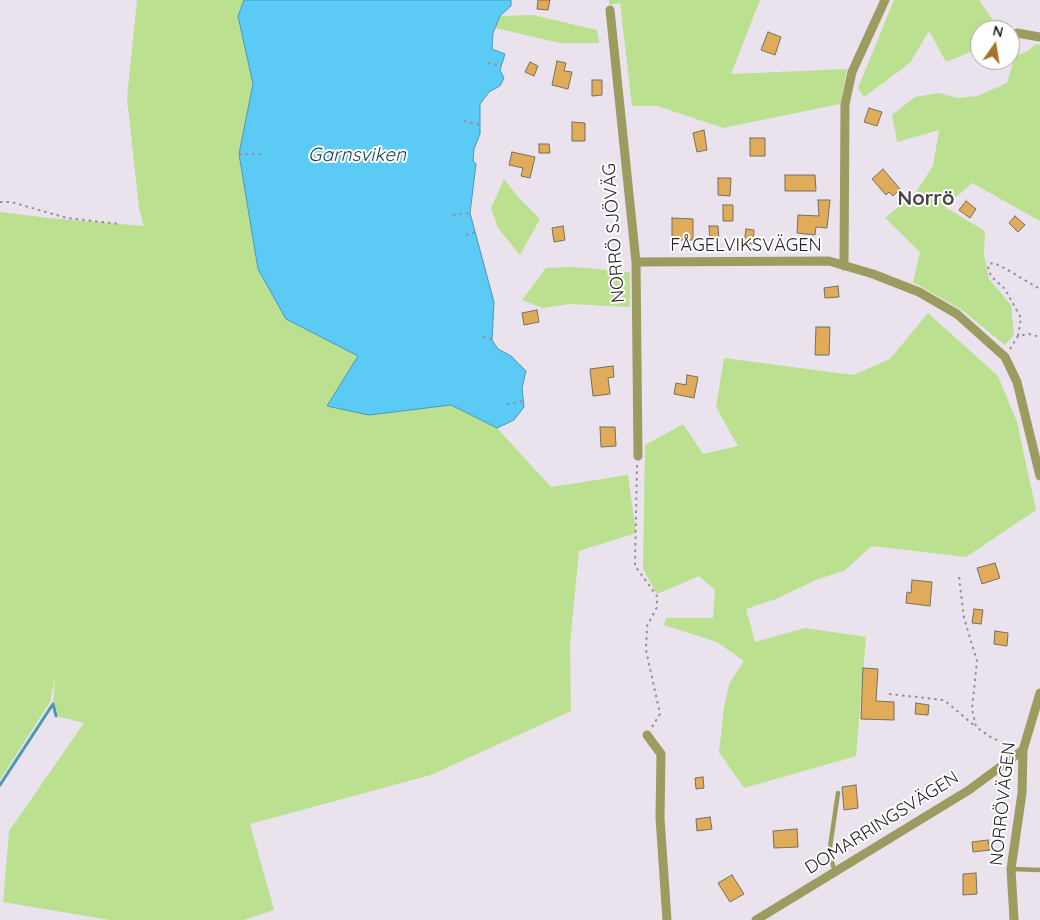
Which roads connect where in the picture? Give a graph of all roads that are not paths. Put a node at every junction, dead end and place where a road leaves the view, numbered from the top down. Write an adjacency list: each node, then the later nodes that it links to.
1 (885, 0): 6 (street)
2 (610, 10): 5 (street, NORRÖ SJÖVÄG)
3 (1020, 34): 4 (street)
4 (1040, 37)
5 (636, 262): 6 (street, FÅGELVIKSVÄGEN); 7 (street, NORRÖ SJÖVÄG)
6 (844, 266): 8 (street, FÅGELVIKSVÄGEN)
7 (638, 456)
8 (1040, 476)
9 (1040, 693): 11 (street, NORRÖVÄGEN)
10 (647, 735): 16 (street)
11 (1023, 750): 13 (street, NORRÖVÄGEN); 15 (street, DOMARRINGSVÄGEN)
12 (838, 793): 15 (lane)
13 (1011, 868): 14 (lane); 18 (street, NORRÖVÄGEN)
14 (1040, 870)
15 (835, 871): 17 (street, DOMARRINGSVÄGEN)
16 (667, 920)
17 (756, 920)
18 (1014, 920)

